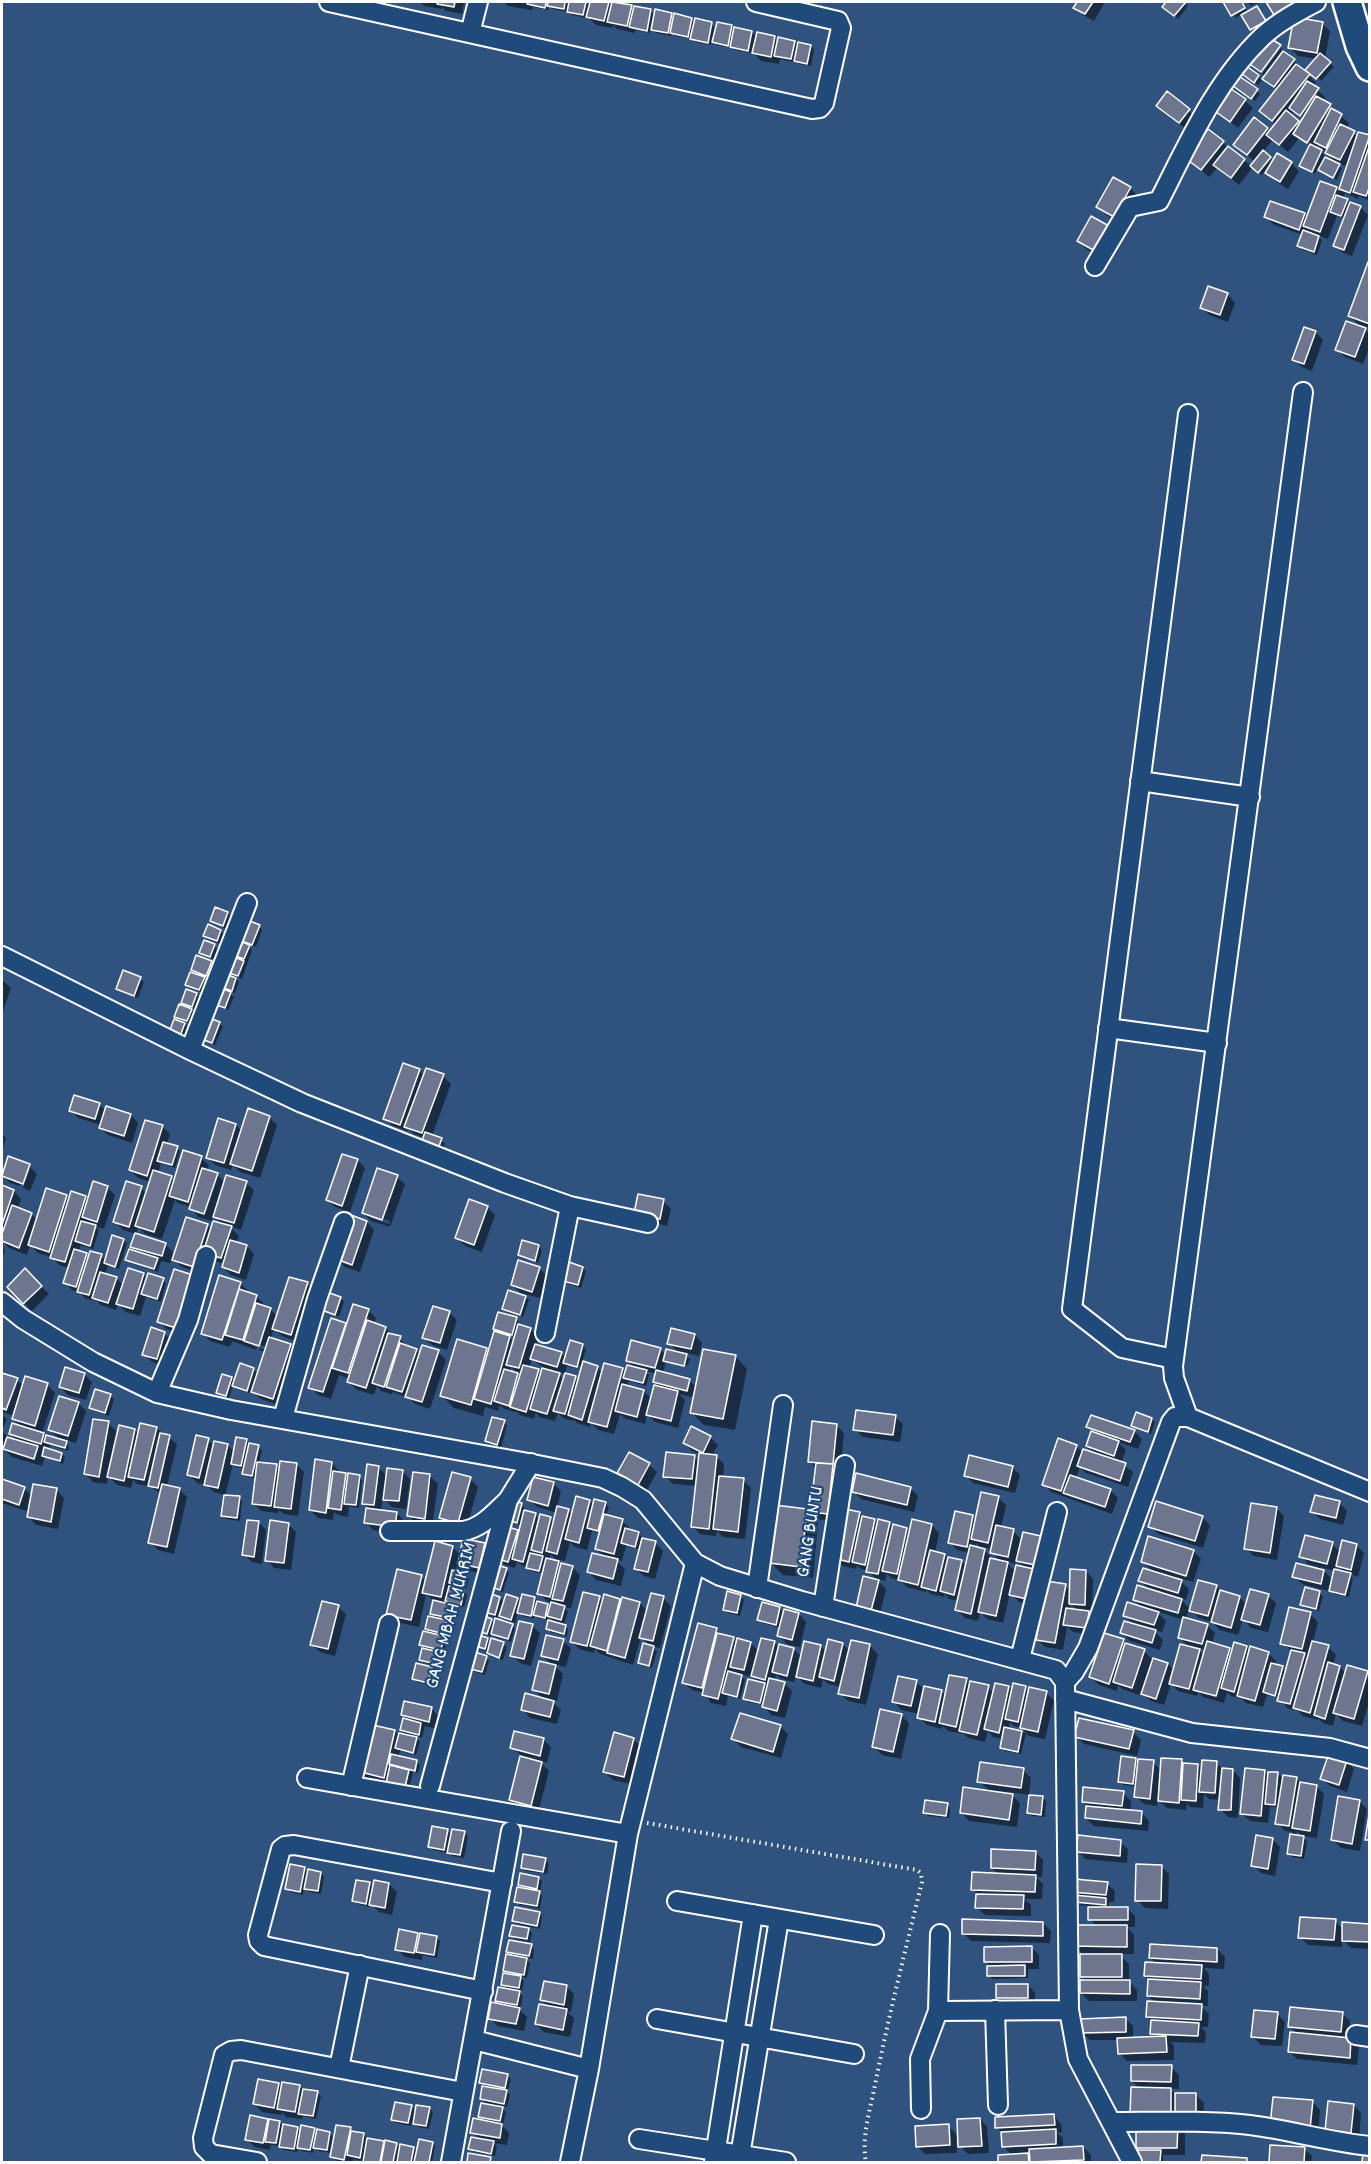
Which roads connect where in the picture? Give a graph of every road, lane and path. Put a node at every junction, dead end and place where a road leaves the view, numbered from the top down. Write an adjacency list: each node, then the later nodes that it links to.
1 (329, 2): 6 (street)
2 (478, 2): 6 (street)
3 (756, 2): 6 (street)
4 (1316, 2): 8 (street)
5 (1347, 2): 7 (main road)
6 (470, 33)
7 (1370, 67)
8 (1095, 266)
9 (1303, 392): 12 (street)
10 (1188, 414): 11 (street)
11 (1140, 781): 12 (street); 15 (street)
12 (1250, 797): 16 (street)
13 (247, 903): 17 (street)
14 (2, 956): 17 (street)
15 (1108, 1028): 16 (street); 24 (street)
16 (1217, 1043): 24 (street)
17 (189, 1050): 18 (street)
18 (570, 1206): 20 (street); 23 (street)
19 (344, 1222): 28 (street)
20 (648, 1223)
21 (206, 1256): 25 (street)
22 (2, 1302): 25 (street)
23 (545, 1333)
24 (1174, 1359): 27 (street)
25 (157, 1393): 28 (street)
26 (783, 1405): 36 (street)
27 (1188, 1417): 31 (street); 40 (street)
28 (284, 1418): 29 (street)
29 (531, 1463): 32 (street, GANG MBAH MUKRIM); 35 (street)
30 (845, 1465): 37 (street, GANG BUNTU)
31 (1370, 1492)
32 (508, 1500): 34 (street); 44 (street, GANG MBAH MUKRIM)
33 (1057, 1512): 39 (street)
34 (390, 1531)
35 (699, 1566): 36 (street); 46 (street)
36 (757, 1588): 37 (street)
37 (823, 1607): 39 (street)
38 (389, 1624): 43 (street)
39 (1020, 1659): 40 (street)
40 (1065, 1690): 41 (street); 56 (street)
41 (1370, 1759)
42 (307, 1778): 43 (street)
43 (351, 1786): 46 (street)
44 (430, 1786)
45 (511, 1831): 47 (street)
46 (628, 1834): 64 (street)
47 (502, 1883): 53 (street); 54 (street)
48 (677, 1901): 49 (street)
49 (753, 1914): 50 (street); 59 (street)
50 (779, 1919): 52 (street); 60 (street)
51 (939, 1934): 57 (street)
52 (874, 1935)
53 (360, 1965): 54 (street); 63 (street)
54 (483, 1990): 61 (street)
55 (995, 2010): 56 (street); 57 (street); 66 (street)
56 (1069, 2010): 68 (street)
57 (938, 2011): 67 (street)
58 (657, 2019): 59 (street)
59 (734, 2032): 60 (street); 71 (street)
60 (759, 2037): 62 (street); 72 (street)
61 (474, 2040): 64 (street); 65 (street)
62 (854, 2054)
63 (339, 2068): 65 (street); 73 (street)
64 (589, 2069): 75 (street)
65 (464, 2092): 74 (street)
66 (998, 2105)
67 (921, 2109)
68 (1110, 2122): 70 (street); 77 (street)
69 (639, 2139): 71 (street)
70 (1370, 2146)
71 (715, 2157): 72 (street)
72 (740, 2159): 76 (street)
73 (257, 2163)
74 (451, 2163)
75 (570, 2163)
76 (786, 2163)
77 (1132, 2163)

